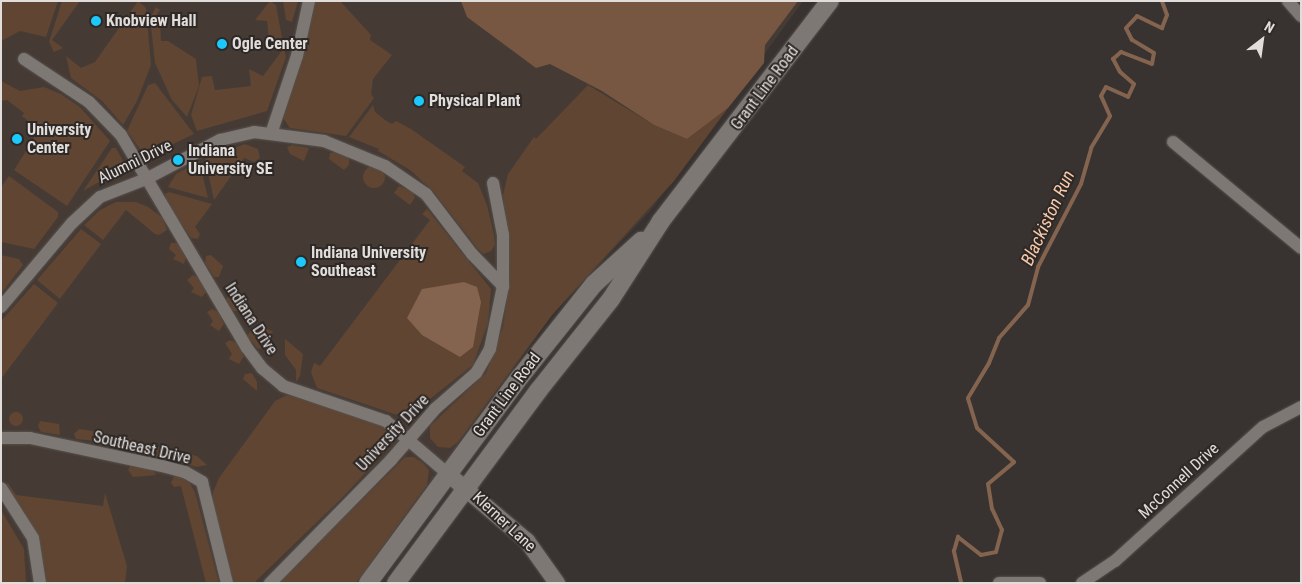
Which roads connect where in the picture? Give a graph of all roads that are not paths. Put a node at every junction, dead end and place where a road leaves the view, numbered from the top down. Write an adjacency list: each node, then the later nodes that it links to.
1 (309, 1): 6 (street)
2 (830, 1): 10 (main road, Grant Line Road)
3 (1288, 1): 4 (street)
4 (1301, 16)
5 (24, 59): 8 (street, Indiana Drive)
6 (271, 134): 8 (street, Alumni Drive); 12 (street, Alumni Drive)
7 (1173, 142): 11 (street)
8 (146, 179): 13 (street, Alumni Drive); 16 (street, Indiana Drive)
9 (493, 183): 12 (street, University Drive)
10 (661, 221): 17 (main road, Grant Line Road); 19 (main road, Grant Line Road)
11 (1301, 248)
12 (503, 286): 16 (street, University Drive)
13 (1, 307)
14 (1301, 406): 28 (street, McConnell Drive)
15 (1, 438): 21 (street, Southeast Drive)
16 (410, 439): 17 (street, Indiana Drive); 22 (street, University Drive)
17 (448, 474): 19 (street, Klerner Lane); 23 (main road, Grant Line Road)
18 (1, 488): 20 (street)
19 (466, 488): 24 (main road, Grant Line Road); 25 (street, Klerner Lane)
20 (40, 583)
21 (227, 583)
22 (270, 583)
23 (368, 583)
24 (396, 583)
25 (557, 583)
26 (999, 583): 27 (street)
27 (1040, 583)
28 (1082, 583)

